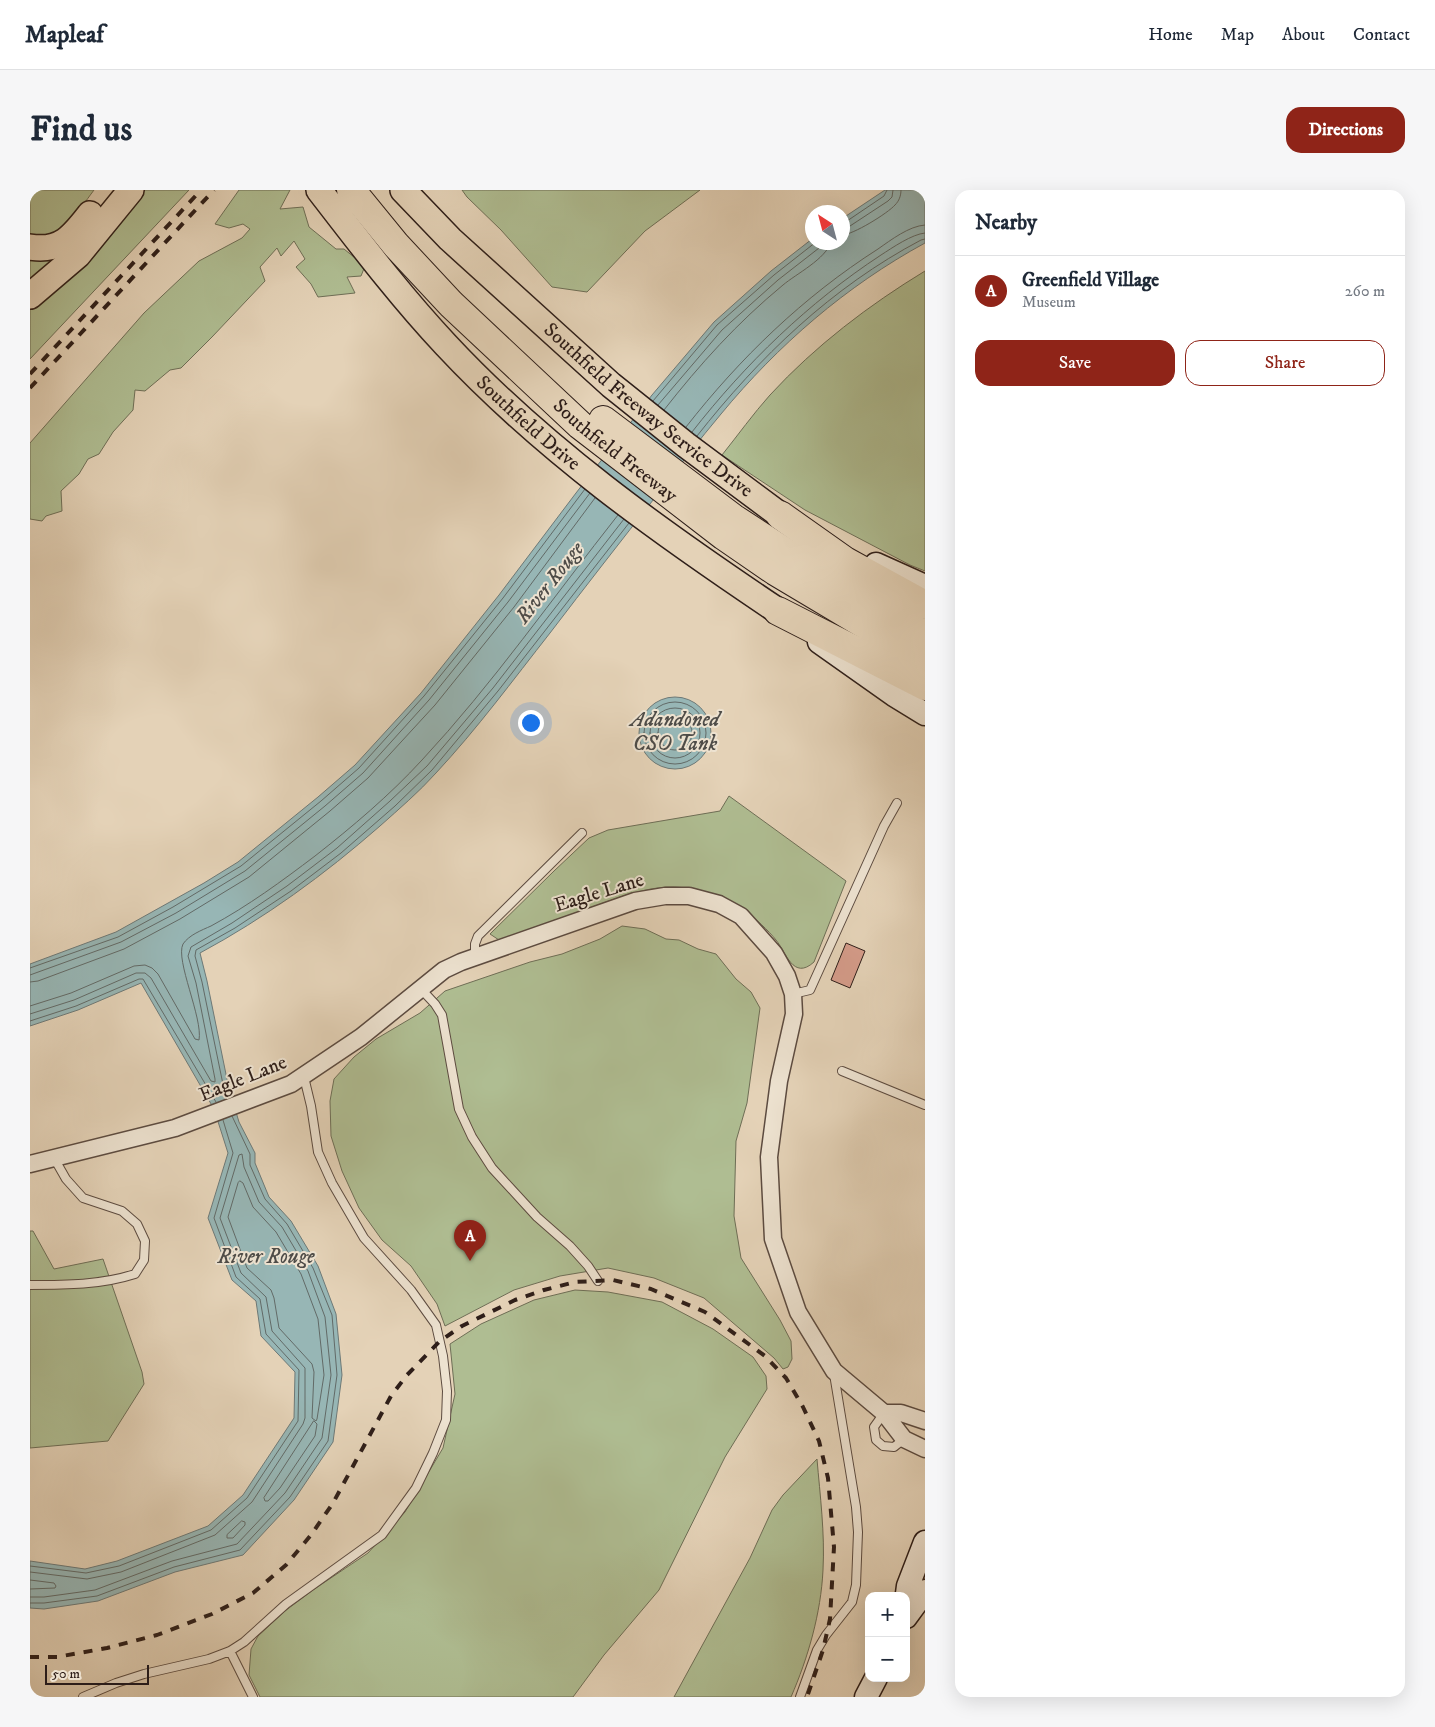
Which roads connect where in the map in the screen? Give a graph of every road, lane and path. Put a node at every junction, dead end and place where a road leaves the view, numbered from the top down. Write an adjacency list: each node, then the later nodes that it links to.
1 (108, 190): 7 (main road)
2 (131, 190): 8 (main road)
3 (319, 190): 14 (main road, Southfield Drive)
4 (351, 190): 9 (highway, Southfield Freeway)
5 (372, 190): 9 (highway, Southfield Freeway)
6 (403, 190): 10 (main road, Southfield Freeway Service Drive)
7 (30, 247)
8 (30, 296)
9 (585, 418): 11 (highway, Southfield Freeway)
10 (780, 516): 12 (main road, Southfield Freeway Service Drive); 13 (highway)
11 (728, 527): 15 (highway, Southfield Freeway); 16 (highway, Southfield Freeway)
12 (925, 586)
13 (925, 605)
14 (778, 611): 17 (highway); 18 (main road)
15 (925, 635)
16 (925, 657)
17 (925, 686)
18 (925, 714)
19 (897, 803): 23 (lane)
20 (582, 833): 21 (lane)
21 (475, 957): 22 (street, Eagle Lane); 23 (street, Eagle Lane)
22 (420, 988): 25 (street, Eagle Lane); 29 (lane)
23 (793, 994): 31 (street, Eagle Lane)
24 (842, 1072): 26 (lane)
25 (298, 1080): 27 (street, Eagle Lane); 40 (lane)
26 (925, 1105)
27 (54, 1158): 28 (street, Eagle Lane); 30 (lane)
28 (30, 1164)
29 (598, 1281)
30 (30, 1285)
31 (834, 1371): 32 (street, Eagle Lane); 44 (lane)
32 (884, 1413): 33 (street); 34 (street, Eagle Lane); 34 (lane)
33 (925, 1421)
34 (904, 1439): 35 (street, Eagle Lane)
35 (925, 1448)
36 (925, 1542): 37 (main road)
37 (907, 1592)
38 (925, 1592): 39 (main road)
39 (910, 1612)
40 (230, 1651): 42 (lane); 43 (lane)
41 (874, 1682): 45 (main road)
42 (83, 1697)
43 (253, 1697)
44 (800, 1697)
45 (866, 1697)

